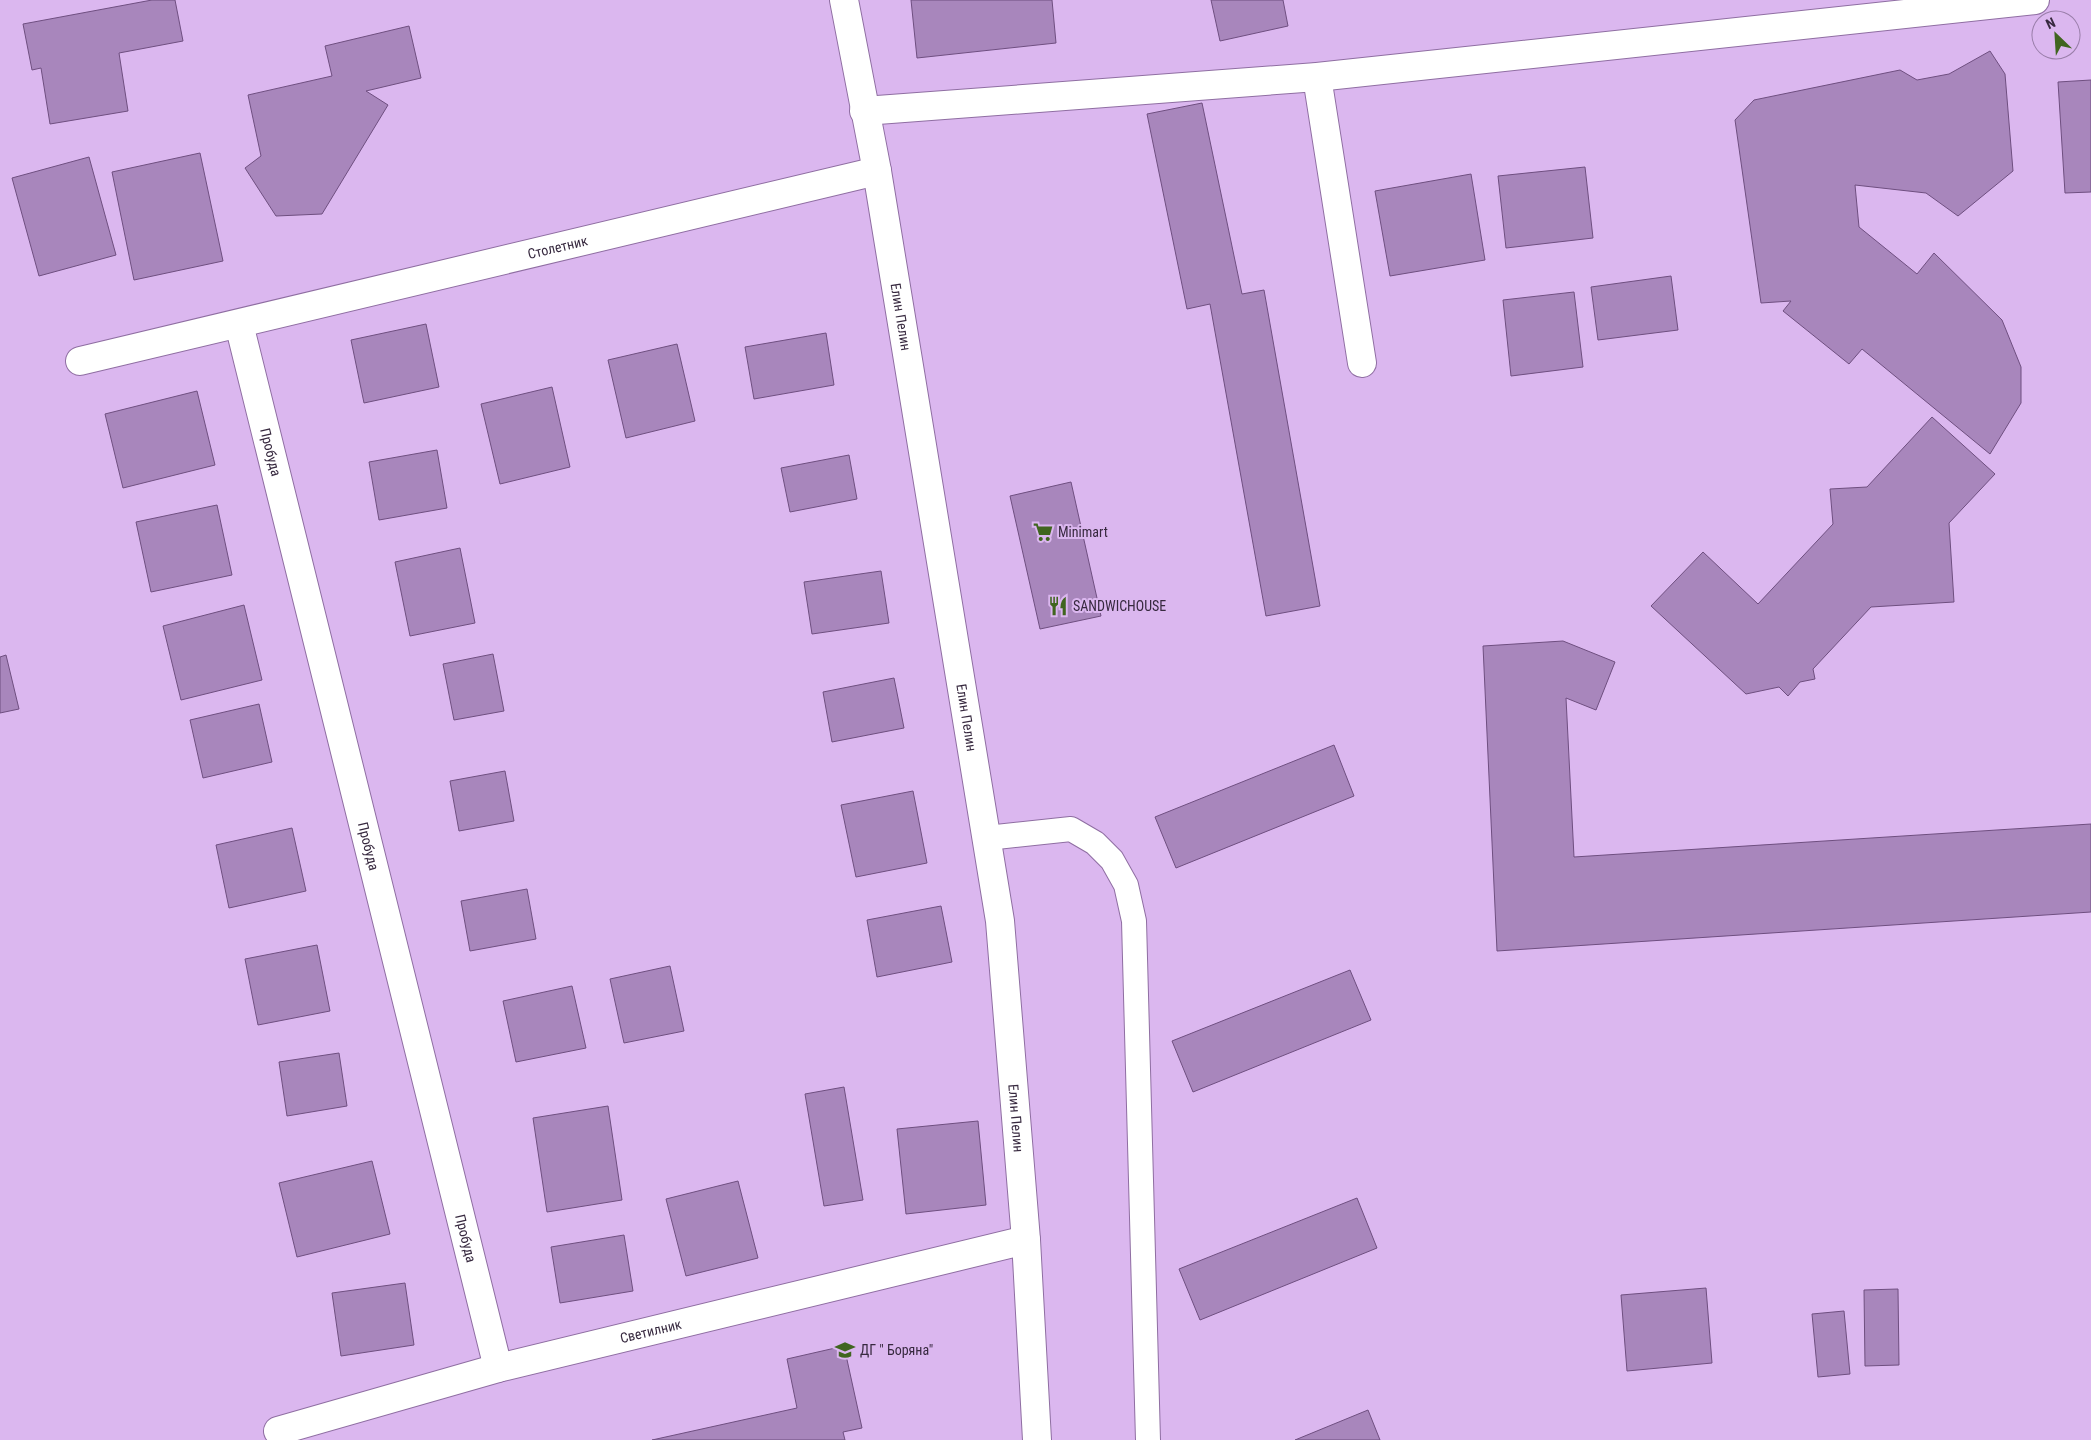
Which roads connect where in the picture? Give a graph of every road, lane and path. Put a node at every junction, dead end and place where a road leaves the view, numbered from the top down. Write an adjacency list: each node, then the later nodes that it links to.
1 (844, 0): 4 (street, Елин Пелин)
2 (2035, 0): 3 (street)
3 (1317, 77): 4 (street); 8 (street)
4 (864, 111): 5 (street, Елин Пелин)
5 (877, 171): 6 (street, Столетник); 9 (street, Елин Пелин)
6 (239, 324): 7 (street, Столетник); 11 (street, Пробуда)
7 (80, 360)
8 (1362, 363)
9 (987, 838): 10 (street, Елин Пелин); 14 (lane)
10 (1026, 1240): 11 (street, Светилник); 13 (street, Елин Пелин)
11 (498, 1368): 12 (street, Светилник)
12 (278, 1430)
13 (1037, 1440)
14 (1148, 1440)

